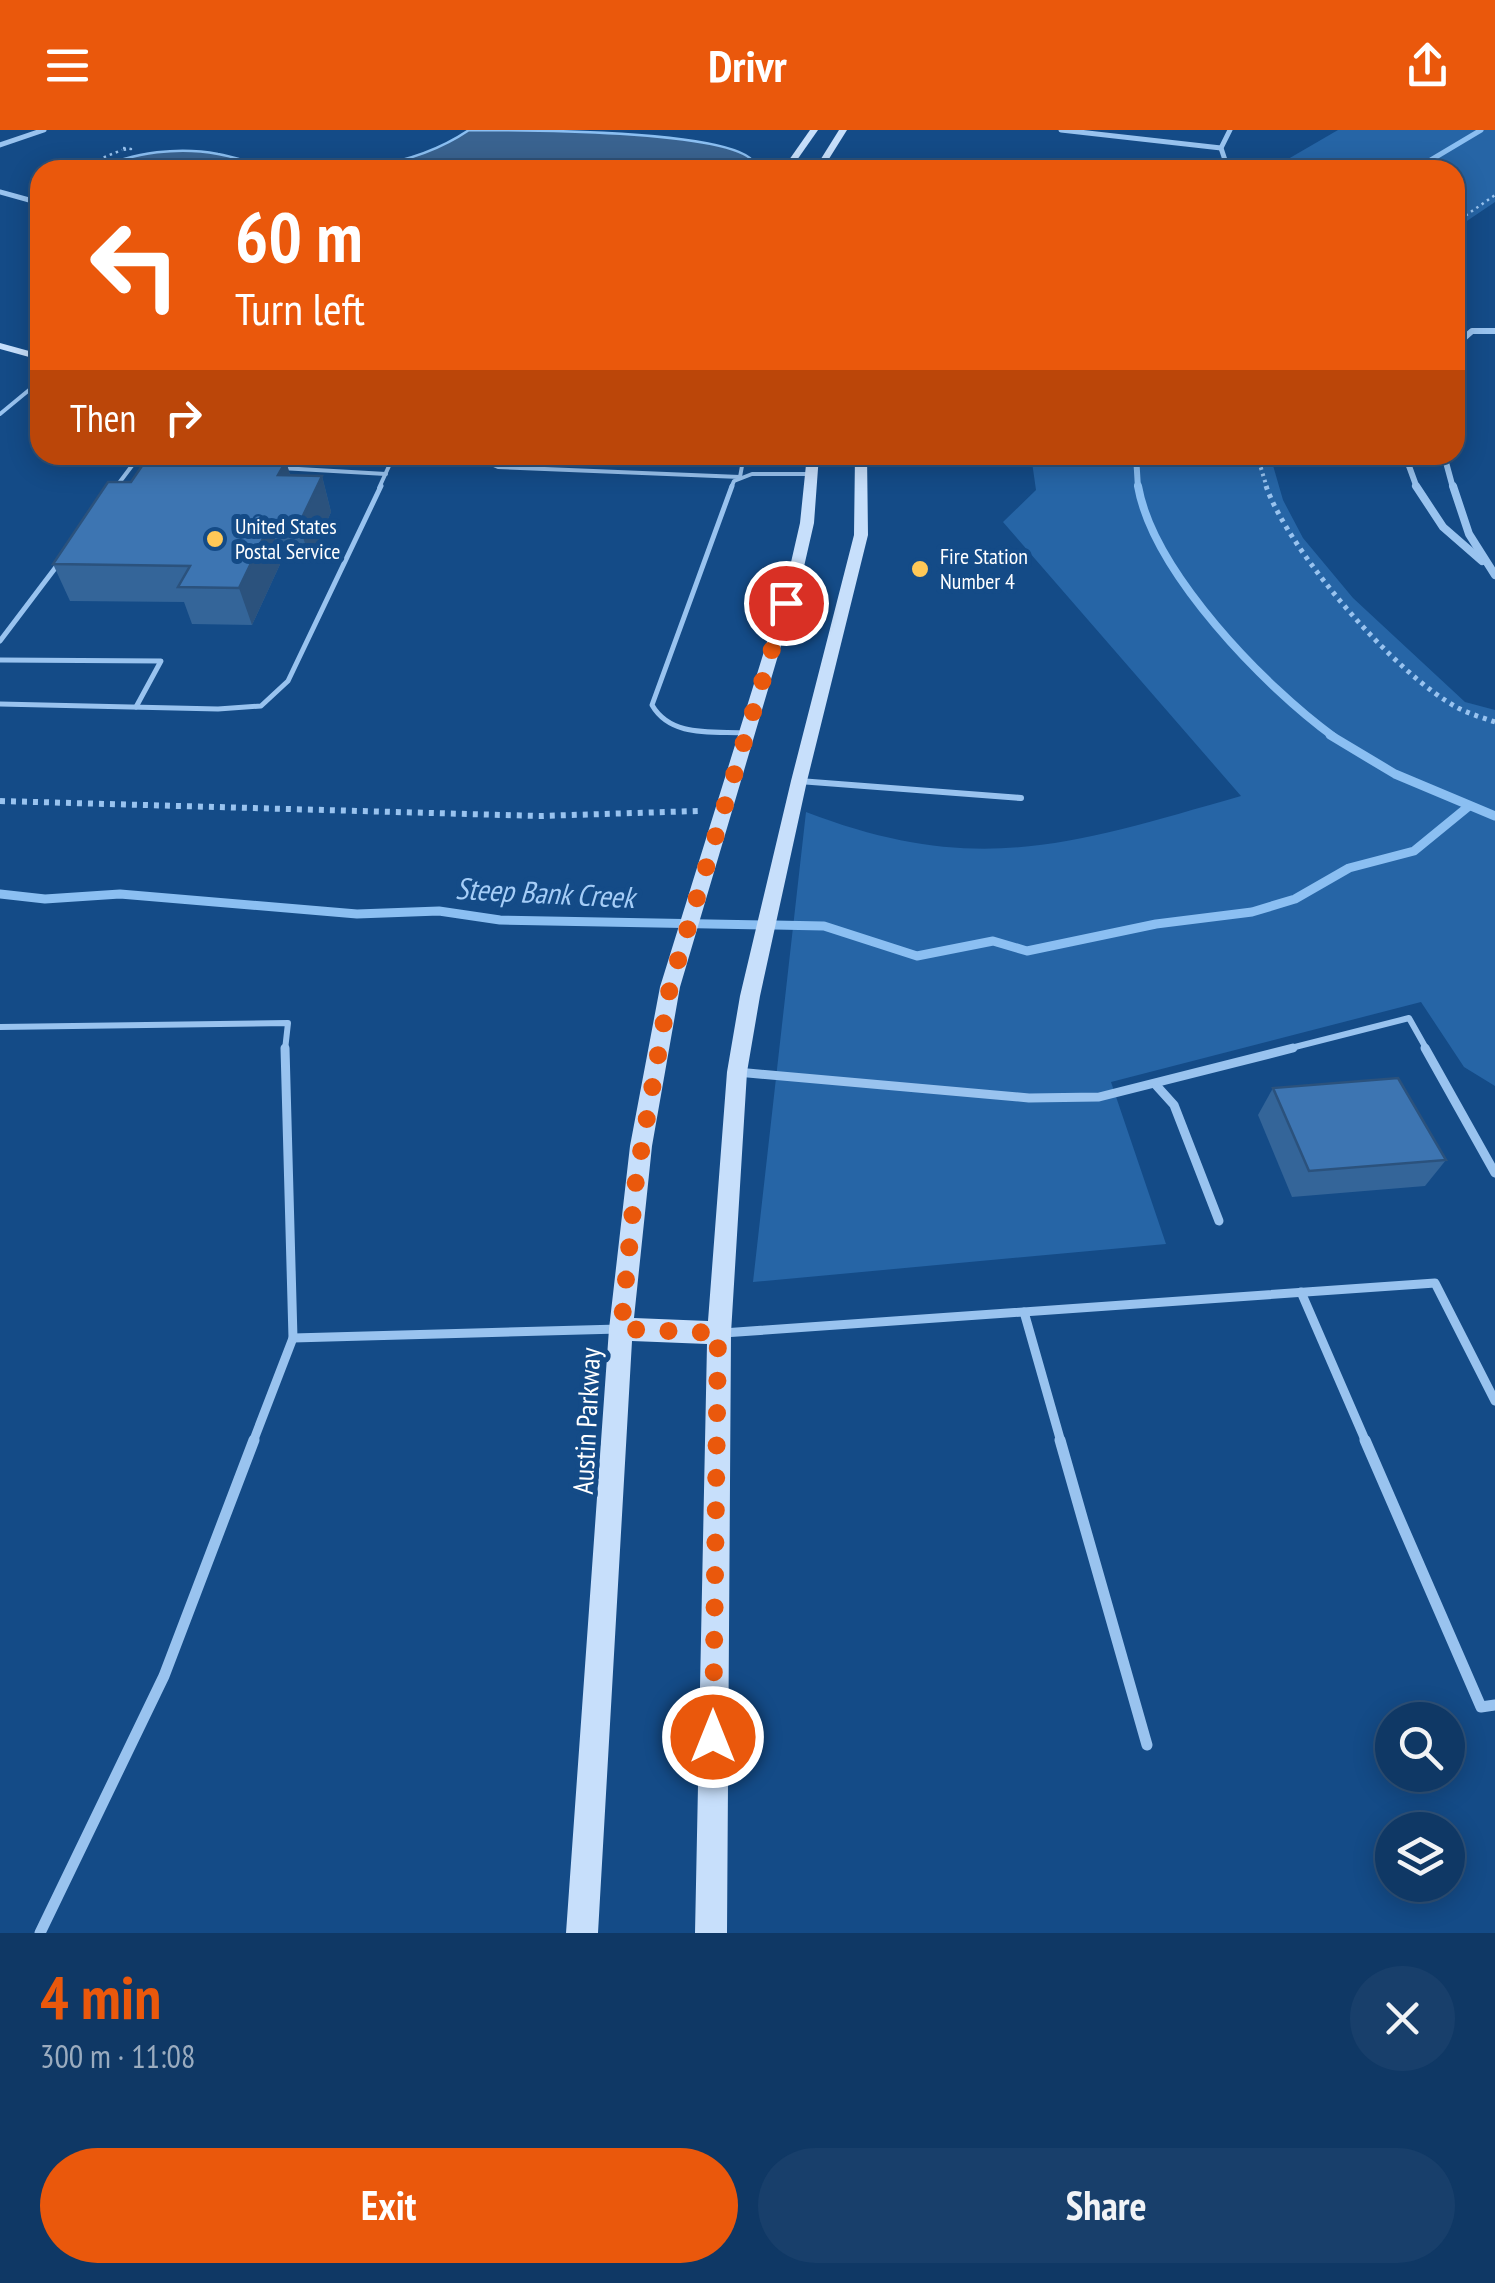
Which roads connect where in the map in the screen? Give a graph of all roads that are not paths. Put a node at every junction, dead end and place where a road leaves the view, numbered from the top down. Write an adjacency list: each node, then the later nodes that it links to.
1 (44, 130): 6 (street)
2 (814, 130): 8 (main road)
3 (843, 130): 9 (main road)
4 (1061, 130): 7 (street)
5 (1230, 130): 7 (street)
6 (0, 145)
7 (1221, 148): 10 (street)
8 (793, 160)
9 (821, 160)
10 (1225, 160)
11 (0, 192): 12 (street)
12 (30, 200)
13 (1495, 331): 14 (street)
14 (1465, 337)
15 (0, 346): 16 (main road)
16 (30, 354)
17 (30, 388): 18 (lane)
18 (0, 414)
19 (133, 465): 31 (lane)
20 (390, 465): 28 (lane)
21 (494, 465): 30 (lane)
22 (742, 465): 30 (lane)
23 (813, 465): 29 (main road, Austin Parkway)
24 (861, 465): 40 (main road)
25 (1408, 465): 33 (street)
26 (1448, 465): 33 (street)
27 (271, 468): 28 (lane)
28 (386, 474): 38 (lane)
29 (813, 474): 30 (lane); 39 (main road, Austin Parkway)
30 (740, 477): 39 (lane)
31 (108, 498)
32 (66, 554): 35 (lane)
33 (1482, 561): 34 (street)
34 (1495, 575)
35 (0, 642)
36 (0, 660): 38 (lane)
37 (0, 704): 38 (lane)
38 (136, 707)
39 (746, 733): 49 (main road, Austin Parkway)
40 (798, 781): 41 (lane); 43 (main road)
41 (1021, 798)
42 (0, 1027): 51 (lane)
43 (737, 1072): 44 (lane); 50 (main road)
44 (1155, 1084): 45 (lane); 46 (lane)
45 (1495, 1172)
46 (1219, 1220)
47 (1301, 1292): 48 (lane); 52 (lane); 53 (lane)
48 (1024, 1312): 50 (lane); 54 (lane)
49 (621, 1329): 50 (main road); 51 (lane); 56 (main road, Austin Parkway)
50 (718, 1333): 57 (main road)
51 (293, 1338): 55 (lane)
52 (1495, 1401)
53 (1495, 1705)
54 (1147, 1745)
55 (40, 1933)
56 (582, 1933)
57 (711, 1933)

